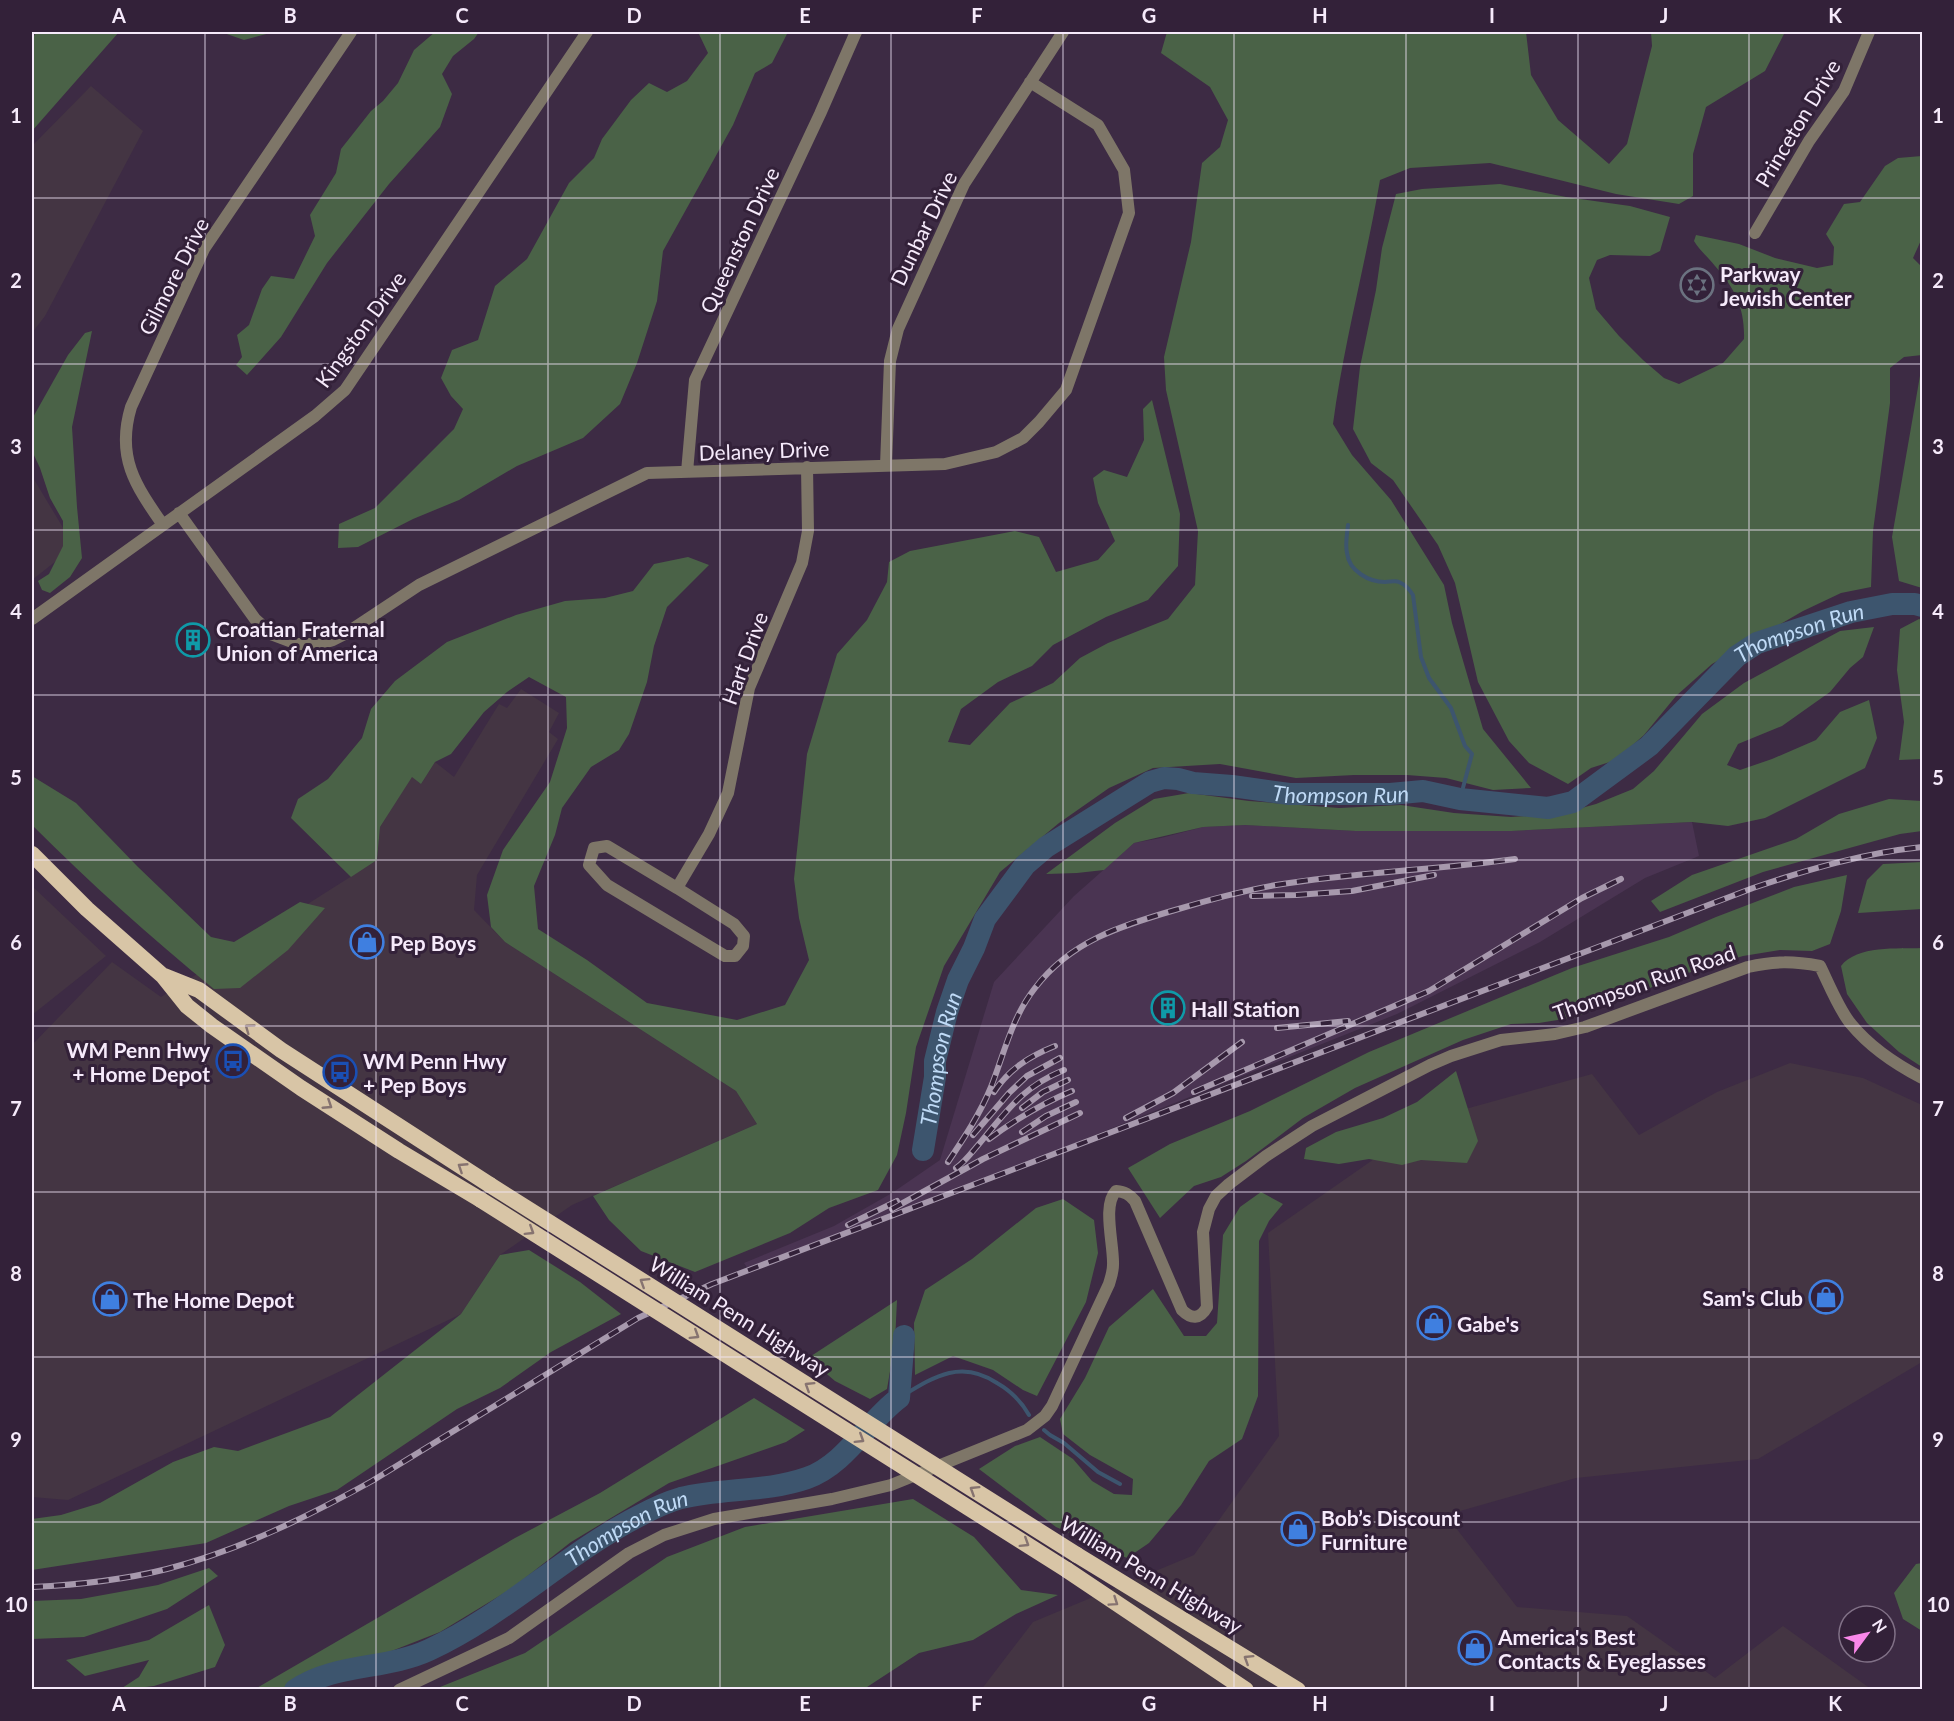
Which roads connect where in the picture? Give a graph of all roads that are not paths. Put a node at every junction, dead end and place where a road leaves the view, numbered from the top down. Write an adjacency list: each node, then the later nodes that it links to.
1 (351, 32): 12 (street, Gilmore Drive)
2 (587, 32): 11 (street, Kingston Drive)
3 (856, 32): 10 (street, Queenston Drive)
4 (1063, 32): 6 (street, Dunbar Drive)
5 (1869, 32): 7 (street, Princeton Drive)
6 (1030, 82): 8 (street, Dunbar Drive); 8 (street, Delaney Drive)
7 (1755, 233)
8 (886, 465): 9 (street, Delaney Drive)
9 (807, 467): 10 (street, Delaney Drive); 15 (street, Hart Drive)
10 (687, 472): 11 (street, Delaney Drive)
11 (179, 513): 12 (street, Kingston Drive)
12 (163, 525): 13 (street, Kingston Drive)
13 (32, 619)
14 (32, 854): 16 (highway, William Penn Highway)
15 (677, 888): 15 (street)
16 (163, 975): 19 (highway, William Penn Highway, one-way to 19, bridge); 20 (highway, William Penn Highway, one-way to 16, bridge)
17 (1923, 1078): 18 (street, Thompson Run Road)
18 (399, 1689)
19 (1246, 1689)
20 (1298, 1689)

